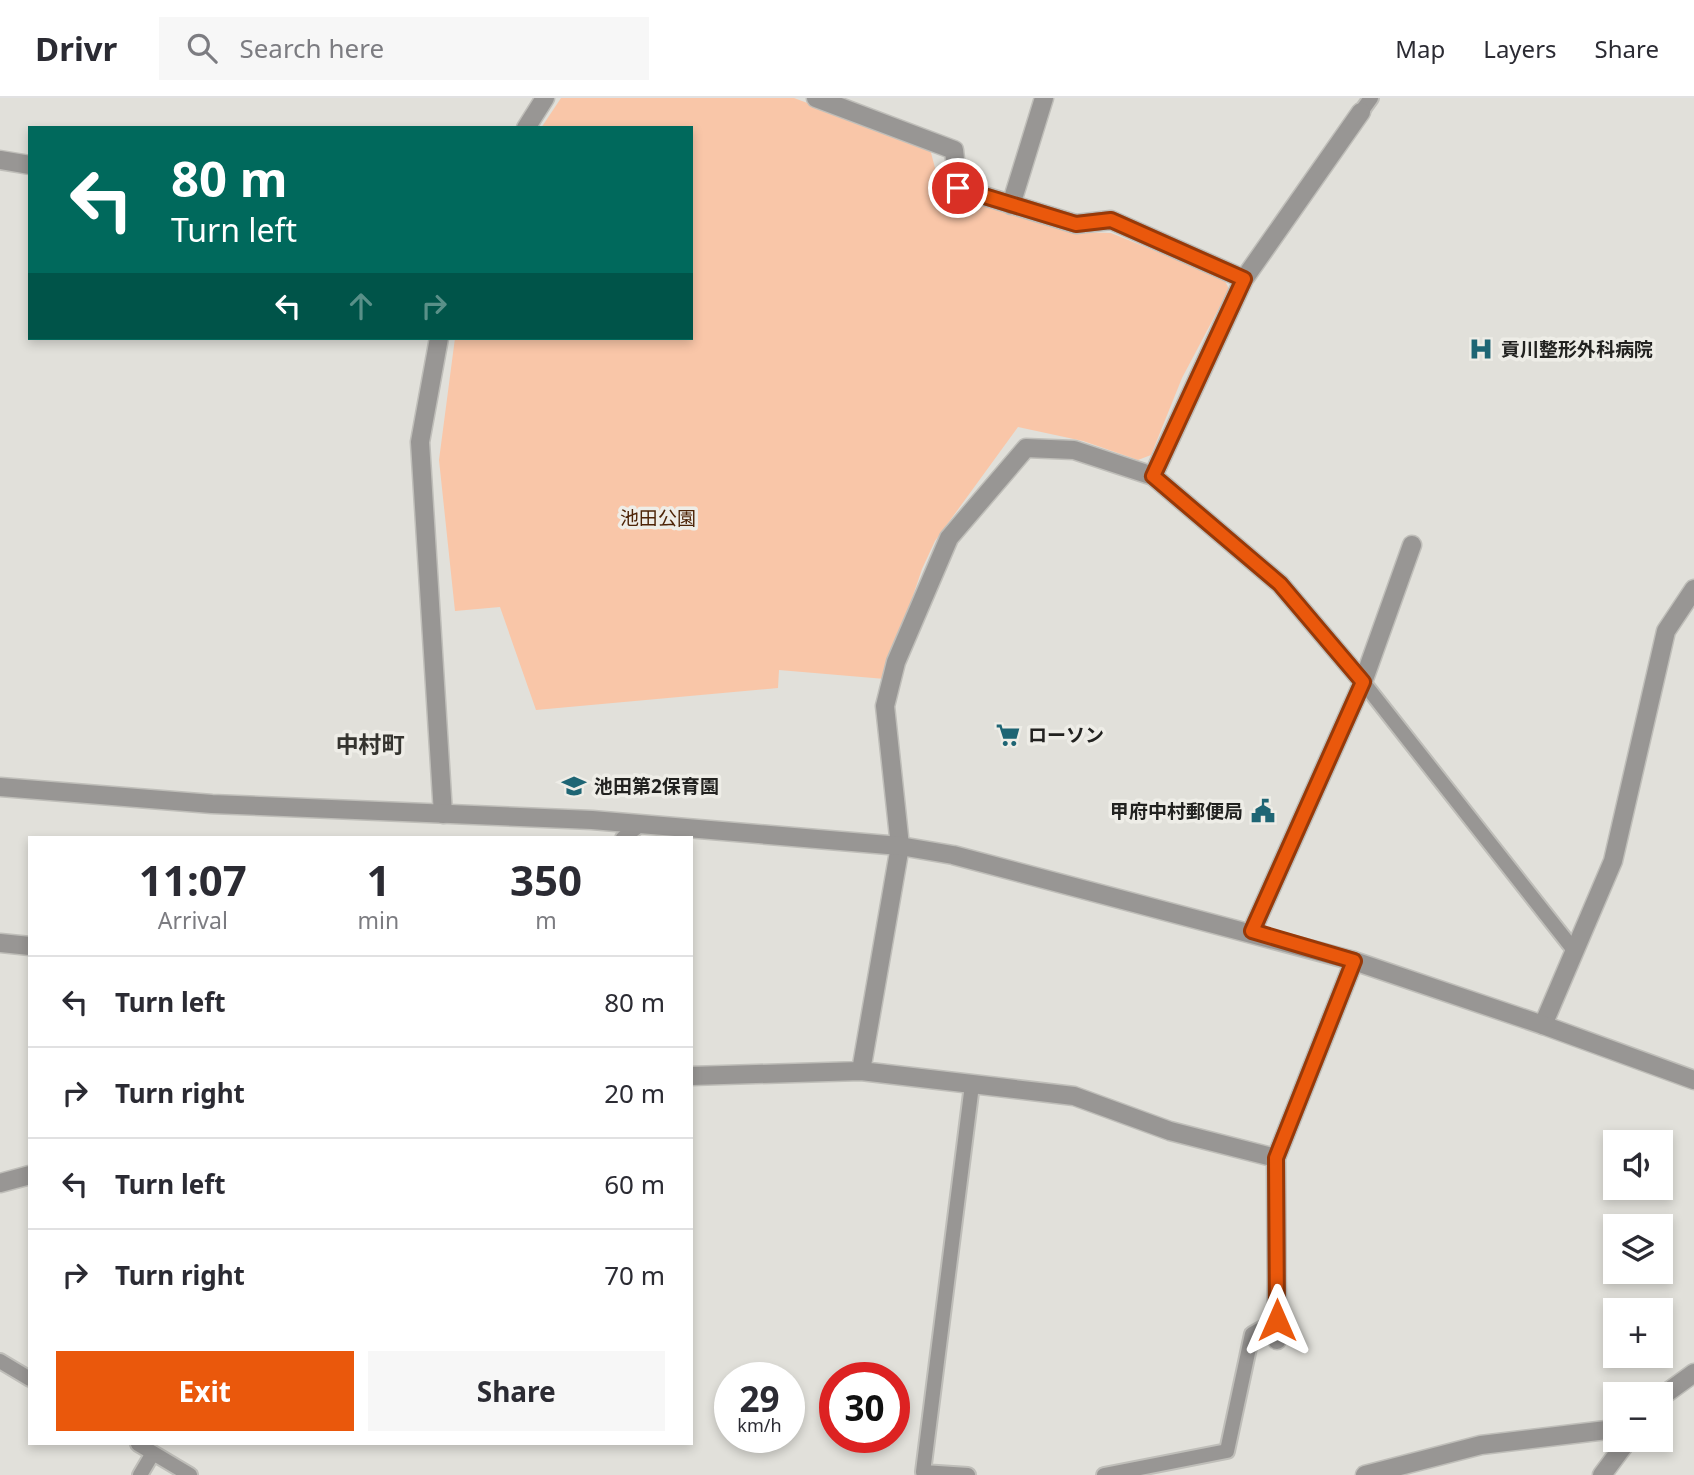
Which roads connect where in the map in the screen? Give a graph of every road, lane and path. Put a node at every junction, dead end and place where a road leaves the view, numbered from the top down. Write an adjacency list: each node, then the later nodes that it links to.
1 (545, 98): 5 (street)
2 (816, 98): 8 (street)
3 (1044, 98): 8 (street)
4 (1366, 105): 9 (street)
5 (527, 126)
6 (0, 160): 7 (street)
7 (28, 165)
8 (1011, 205): 9 (street)
9 (1244, 279): 11 (street)
10 (439, 340): 16 (street)
11 (1153, 476): 14 (street); 19 (street)
12 (1412, 545): 14 (street)
13 (1694, 589): 23 (street)
14 (1363, 682): 20 (street); 23 (lane)
15 (0, 787): 16 (street)
16 (443, 814): 17 (street)
17 (641, 824): 18 (lane); 19 (street)
18 (626, 836)
19 (900, 845): 20 (street); 26 (street)
20 (1252, 931): 24 (street)
21 (0, 943): 22 (street)
22 (28, 946)
23 (1573, 949): 25 (street)
24 (1354, 961): 25 (street); 30 (street)
25 (1544, 1025): 28 (street)
26 (861, 1072): 27 (street); 29 (street)
27 (693, 1076)
28 (1694, 1080)
29 (972, 1085): 30 (street); 45 (lane)
30 (1276, 1158): 33 (street)
31 (28, 1176): 32 (street)
32 (0, 1183)
33 (1277, 1320): 34 (street); 46 (lane)
34 (1277, 1340)
35 (0, 1361): 37 (lane)
36 (1694, 1373): 38 (street)
37 (28, 1378)
38 (1673, 1388)
39 (1603, 1431): 47 (street)
40 (140, 1445): 42 (lane)
41 (1619, 1452): 48 (street)
42 (153, 1453): 43 (lane); 44 (lane)
43 (140, 1475)
44 (190, 1475)
45 (968, 1475)
46 (1104, 1475)
47 (1365, 1475)
48 (1602, 1475)

